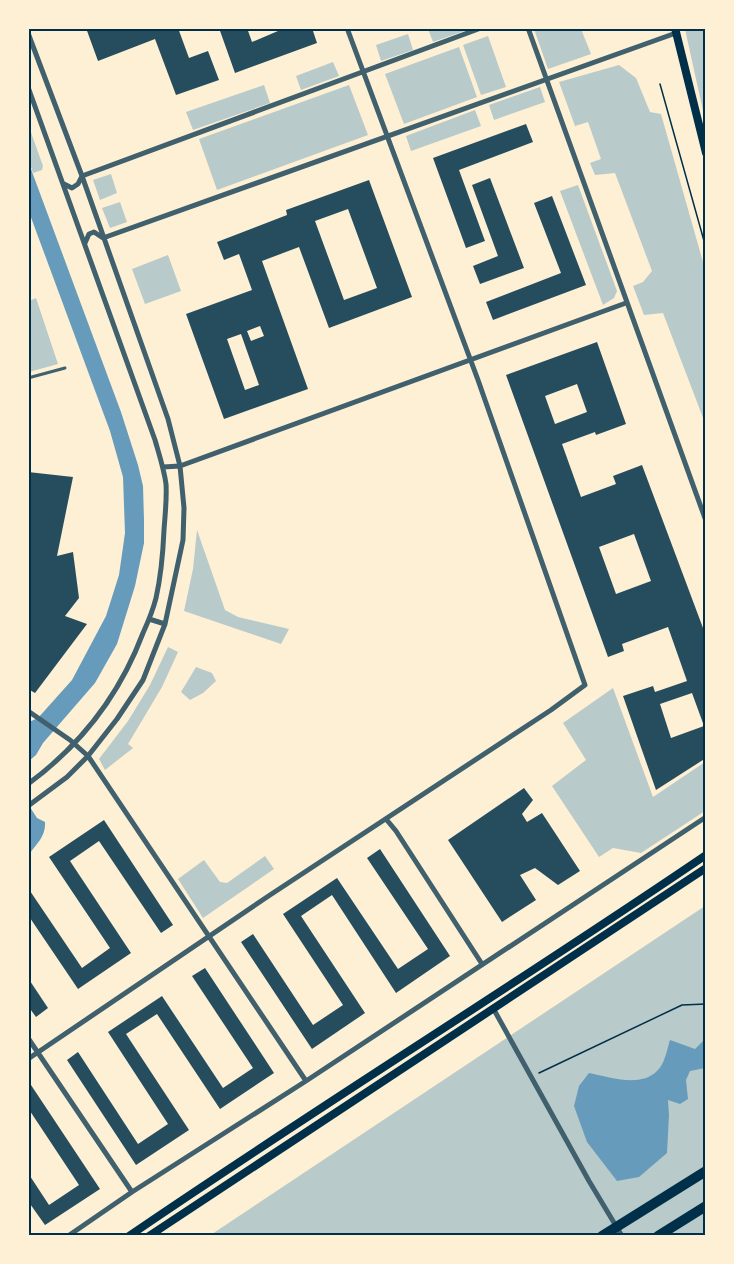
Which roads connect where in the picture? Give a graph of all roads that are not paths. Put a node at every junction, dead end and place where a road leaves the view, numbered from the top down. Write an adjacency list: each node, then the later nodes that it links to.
1 (348, 28): 6 (street)
2 (482, 28): 6 (street)
3 (528, 28): 7 (street)
4 (675, 31): 7 (street); 10 (main road)
5 (28, 33): 11 (street)
6 (364, 72): 9 (street); 11 (street)
7 (546, 79): 9 (street); 15 (street)
8 (28, 87): 12 (street)
9 (388, 136): 13 (street); 16 (street)
10 (705, 153)
11 (82, 176): 12 (street); 13 (street)
12 (64, 184): 14 (street)
13 (103, 238): 14 (street); 19 (street)
14 (85, 243): 20 (street)
15 (626, 303): 16 (street); 21 (street)
16 (470, 360): 19 (street); 30 (street)
17 (65, 368): 18 (lane)
18 (28, 378)
19 (180, 466): 20 (street); 23 (street)
20 (163, 467): 22 (street)
21 (705, 521)
22 (149, 619): 23 (street); 25 (street)
23 (165, 624): 26 (street)
24 (30, 712): 25 (street)
25 (72, 742): 26 (street); 27 (street)
26 (88, 756): 28 (street); 33 (street)
27 (30, 783)
28 (28, 806)
29 (705, 817): 34 (street)
30 (386, 819): 33 (street); 34 (street)
31 (705, 855): 44 (main road)
32 (705, 868): 35 (main road)
33 (209, 937): 37 (street); 39 (street)
34 (482, 964): 39 (street)
35 (493, 1008): 45 (main road); 47 (street)
36 (28, 1038): 37 (street)
37 (39, 1052): 38 (street); 41 (street)
38 (28, 1059)
39 (306, 1081): 41 (street)
40 (705, 1171): 46 (highway)
41 (132, 1192): 43 (street)
42 (705, 1206): 48 (highway)
43 (68, 1236)
44 (129, 1236)
45 (149, 1236)
46 (602, 1236)
47 (622, 1236)
48 (658, 1236)

